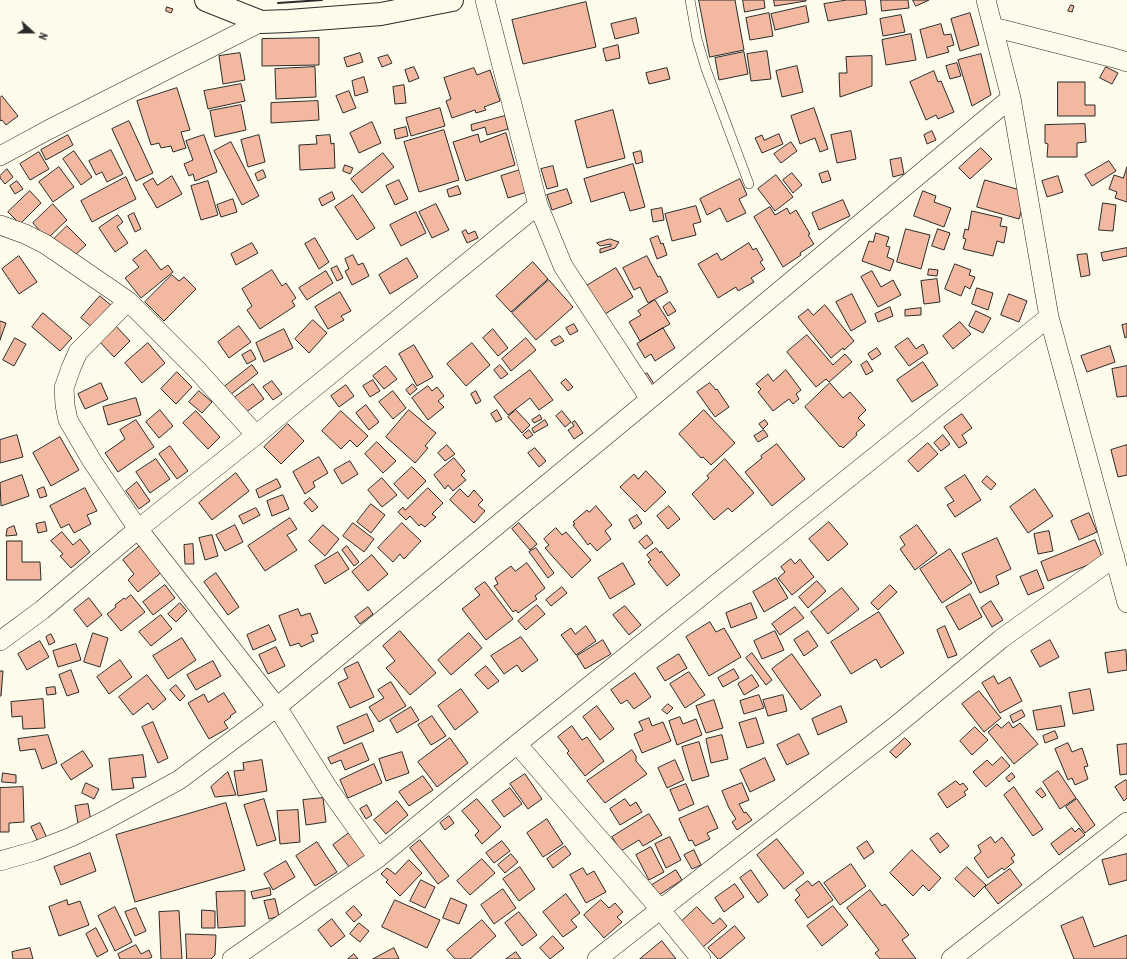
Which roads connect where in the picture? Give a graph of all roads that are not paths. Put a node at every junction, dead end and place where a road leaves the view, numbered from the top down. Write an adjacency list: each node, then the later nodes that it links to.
1 (206, 0): 7 (street)
2 (452, 0): 6 (street)
3 (485, 0): 13 (street)
4 (690, 0): 12 (lane)
5 (986, 0): 8 (street)
6 (382, 7): 7 (street)
7 (261, 22): 11 (street)
8 (993, 27): 9 (street); 10 (street)
9 (1127, 62)
10 (1011, 98): 16 (street); 17 (street)
11 (0, 156)
12 (750, 184)
13 (538, 205): 17 (street); 18 (street)
14 (0, 225): 15 (street)
15 (128, 300): 18 (street); 19 (street)
16 (1049, 317): 20 (street); 24 (street)
17 (650, 399): 23 (street)
18 (256, 435): 19 (street)
19 (138, 529): 22 (street); 23 (street)
20 (1115, 557): 21 (street); 28 (street)
21 (1127, 603)
22 (0, 641)
23 (277, 706): 26 (street); 27 (street)
24 (517, 744): 26 (street); 28 (street)
25 (1127, 822): 32 (street)
26 (378, 858): 29 (street)
27 (0, 861)
28 (660, 909): 30 (street); 31 (street)
29 (232, 959)
30 (598, 959)
31 (701, 959)
32 (951, 959)

